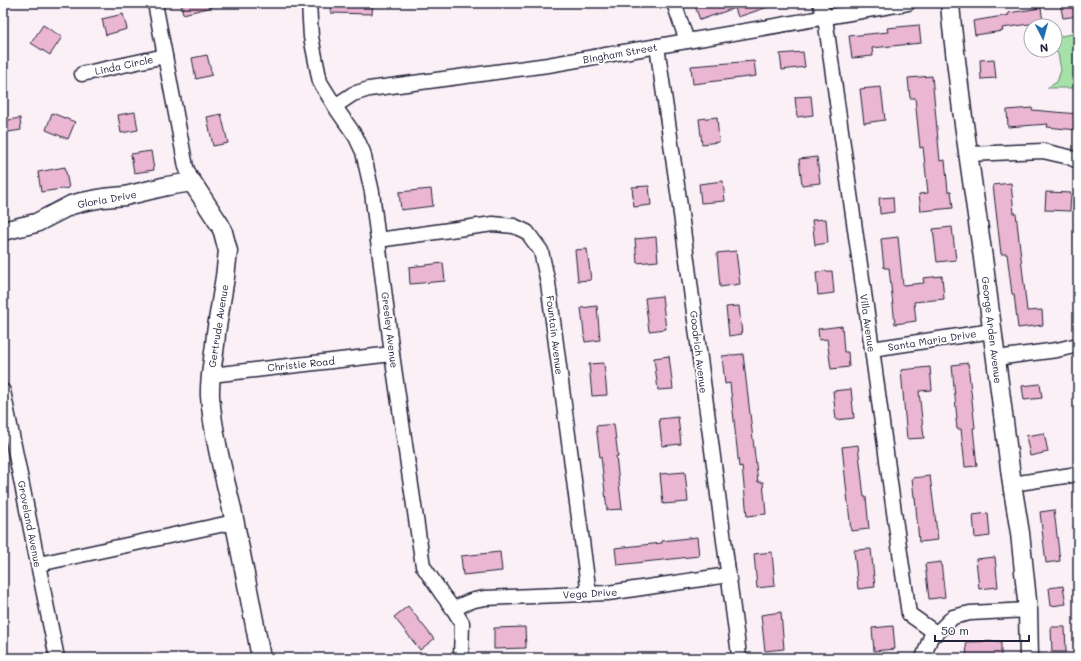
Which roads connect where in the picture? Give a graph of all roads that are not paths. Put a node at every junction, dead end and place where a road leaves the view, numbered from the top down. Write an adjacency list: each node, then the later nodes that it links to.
1 (155, 3): 10 (street, Gertrude Avenue)
2 (309, 3): 12 (street, Greeley Avenue)
3 (674, 3): 8 (street)
4 (820, 3): 7 (street, Villa Avenue)
5 (908, 3): 7 (street, Bingham Street)
6 (950, 3): 13 (street, George Arden Avenue)
7 (825, 18): 8 (street, Bingham Street); 20 (street, Villa Avenue)
8 (687, 41): 9 (street, Bingham Street)
9 (657, 46): 12 (street, Bingham Street); 29 (street, Goodrich Avenue)
10 (165, 56): 11 (street, Linda Circle); 15 (street, Gertrude Avenue)
11 (82, 74)
12 (335, 106): 17 (street, Greeley Avenue)
13 (968, 154): 14 (street); 18 (street, George Arden Avenue)
14 (1078, 161)
15 (192, 182): 16 (street, Gloria Drive); 23 (street, Gertrude Avenue)
16 (3, 231)
17 (378, 240): 21 (street, Greeley Avenue); 30 (street, Fountain Avenue)
18 (992, 331): 20 (street, Santa Maria Drive); 22 (street, George Arden Avenue)
19 (1078, 345): 22 (street)
20 (872, 349): 33 (street, Villa Avenue)
21 (392, 354): 23 (street, Christie Road); 31 (street, Greeley Avenue)
22 (996, 358): 26 (street, George Arden Avenue)
23 (210, 375): 27 (street, Gertrude Avenue)
24 (3, 390): 28 (street, Groveland Avenue)
25 (1078, 474): 26 (street)
26 (1012, 484): 32 (street, George Arden Avenue)
27 (234, 522): 28 (street); 35 (street, Gertrude Avenue)
28 (38, 564): 34 (street, Groveland Avenue)
29 (728, 575): 30 (street, Vega Drive); 37 (street, Goodrich Avenue)
30 (589, 594): 31 (street, Vega Drive)
31 (454, 610): 36 (street, Greeley Avenue)
32 (1028, 610): 33 (street); 39 (street, George Arden Avenue)
33 (932, 631): 38 (street)
34 (57, 658)
35 (262, 658)
36 (461, 658)
37 (739, 658)
38 (923, 658)
39 (1029, 658)

